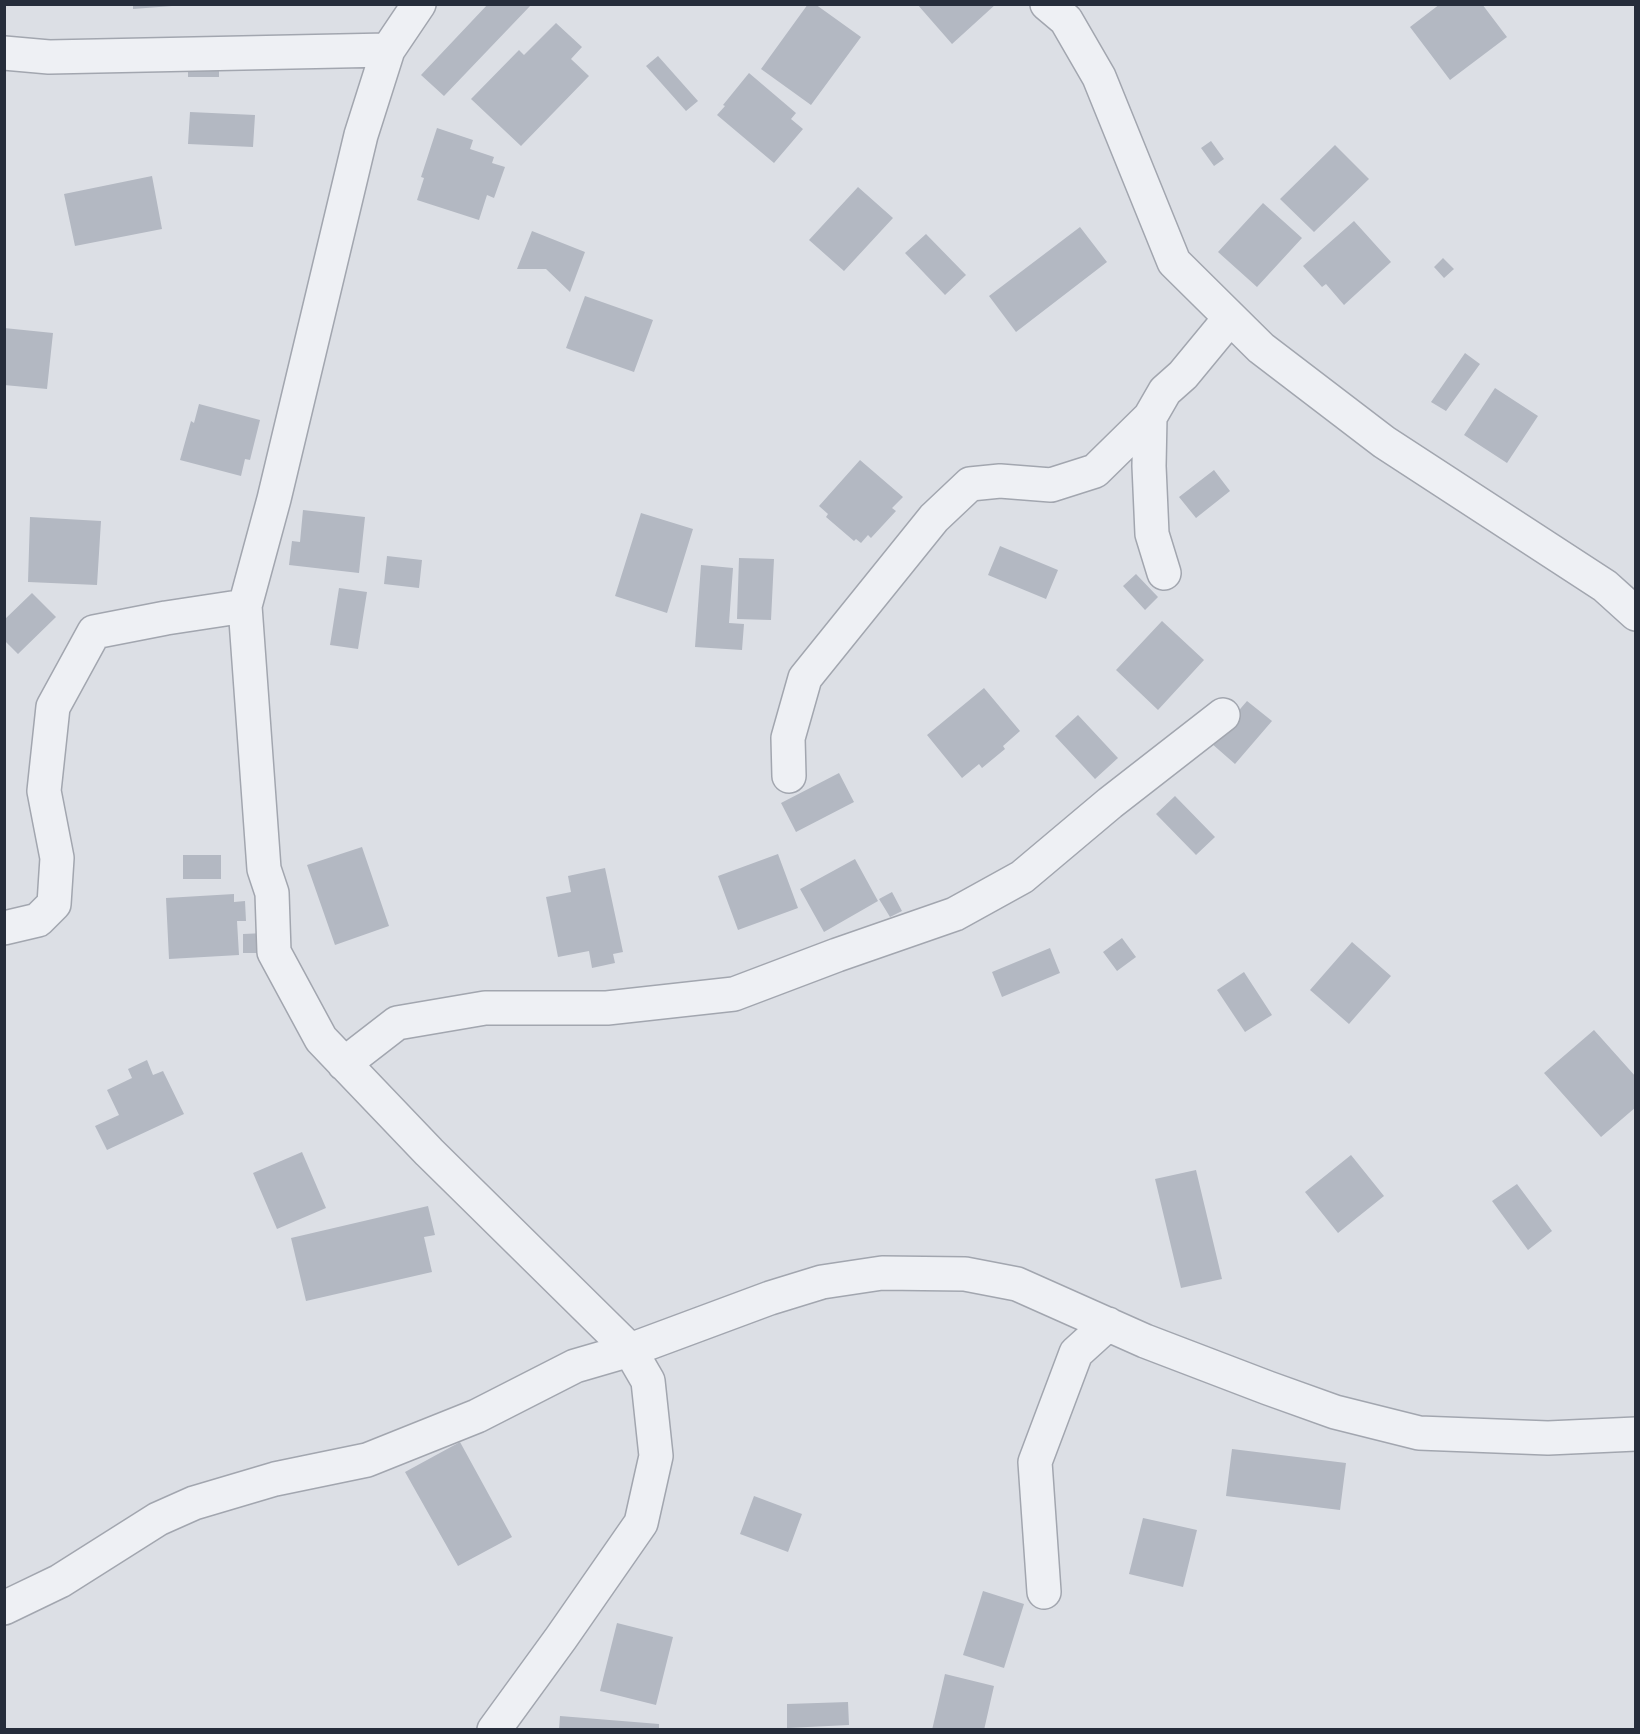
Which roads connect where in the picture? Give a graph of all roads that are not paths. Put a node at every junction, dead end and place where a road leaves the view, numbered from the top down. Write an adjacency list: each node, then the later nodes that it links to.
1 (419, 4): 3 (street)
2 (1047, 4): 5 (street)
3 (388, 50): 4 (street); 8 (street)
4 (4, 53)
5 (1230, 318): 6 (street); 9 (street)
6 (1150, 417): 7 (street); 11 (street)
7 (1164, 573)
8 (245, 606): 12 (street); 13 (street)
9 (1635, 614)
10 (1223, 715): 13 (street)
11 (789, 776)
12 (4, 928)
13 (344, 1064): 15 (street)
14 (1108, 1324): 15 (street); 16 (street); 17 (street)
15 (630, 1350): 18 (street); 19 (street)
16 (1635, 1434)
17 (1044, 1592)
18 (4, 1608)
19 (494, 1730)

